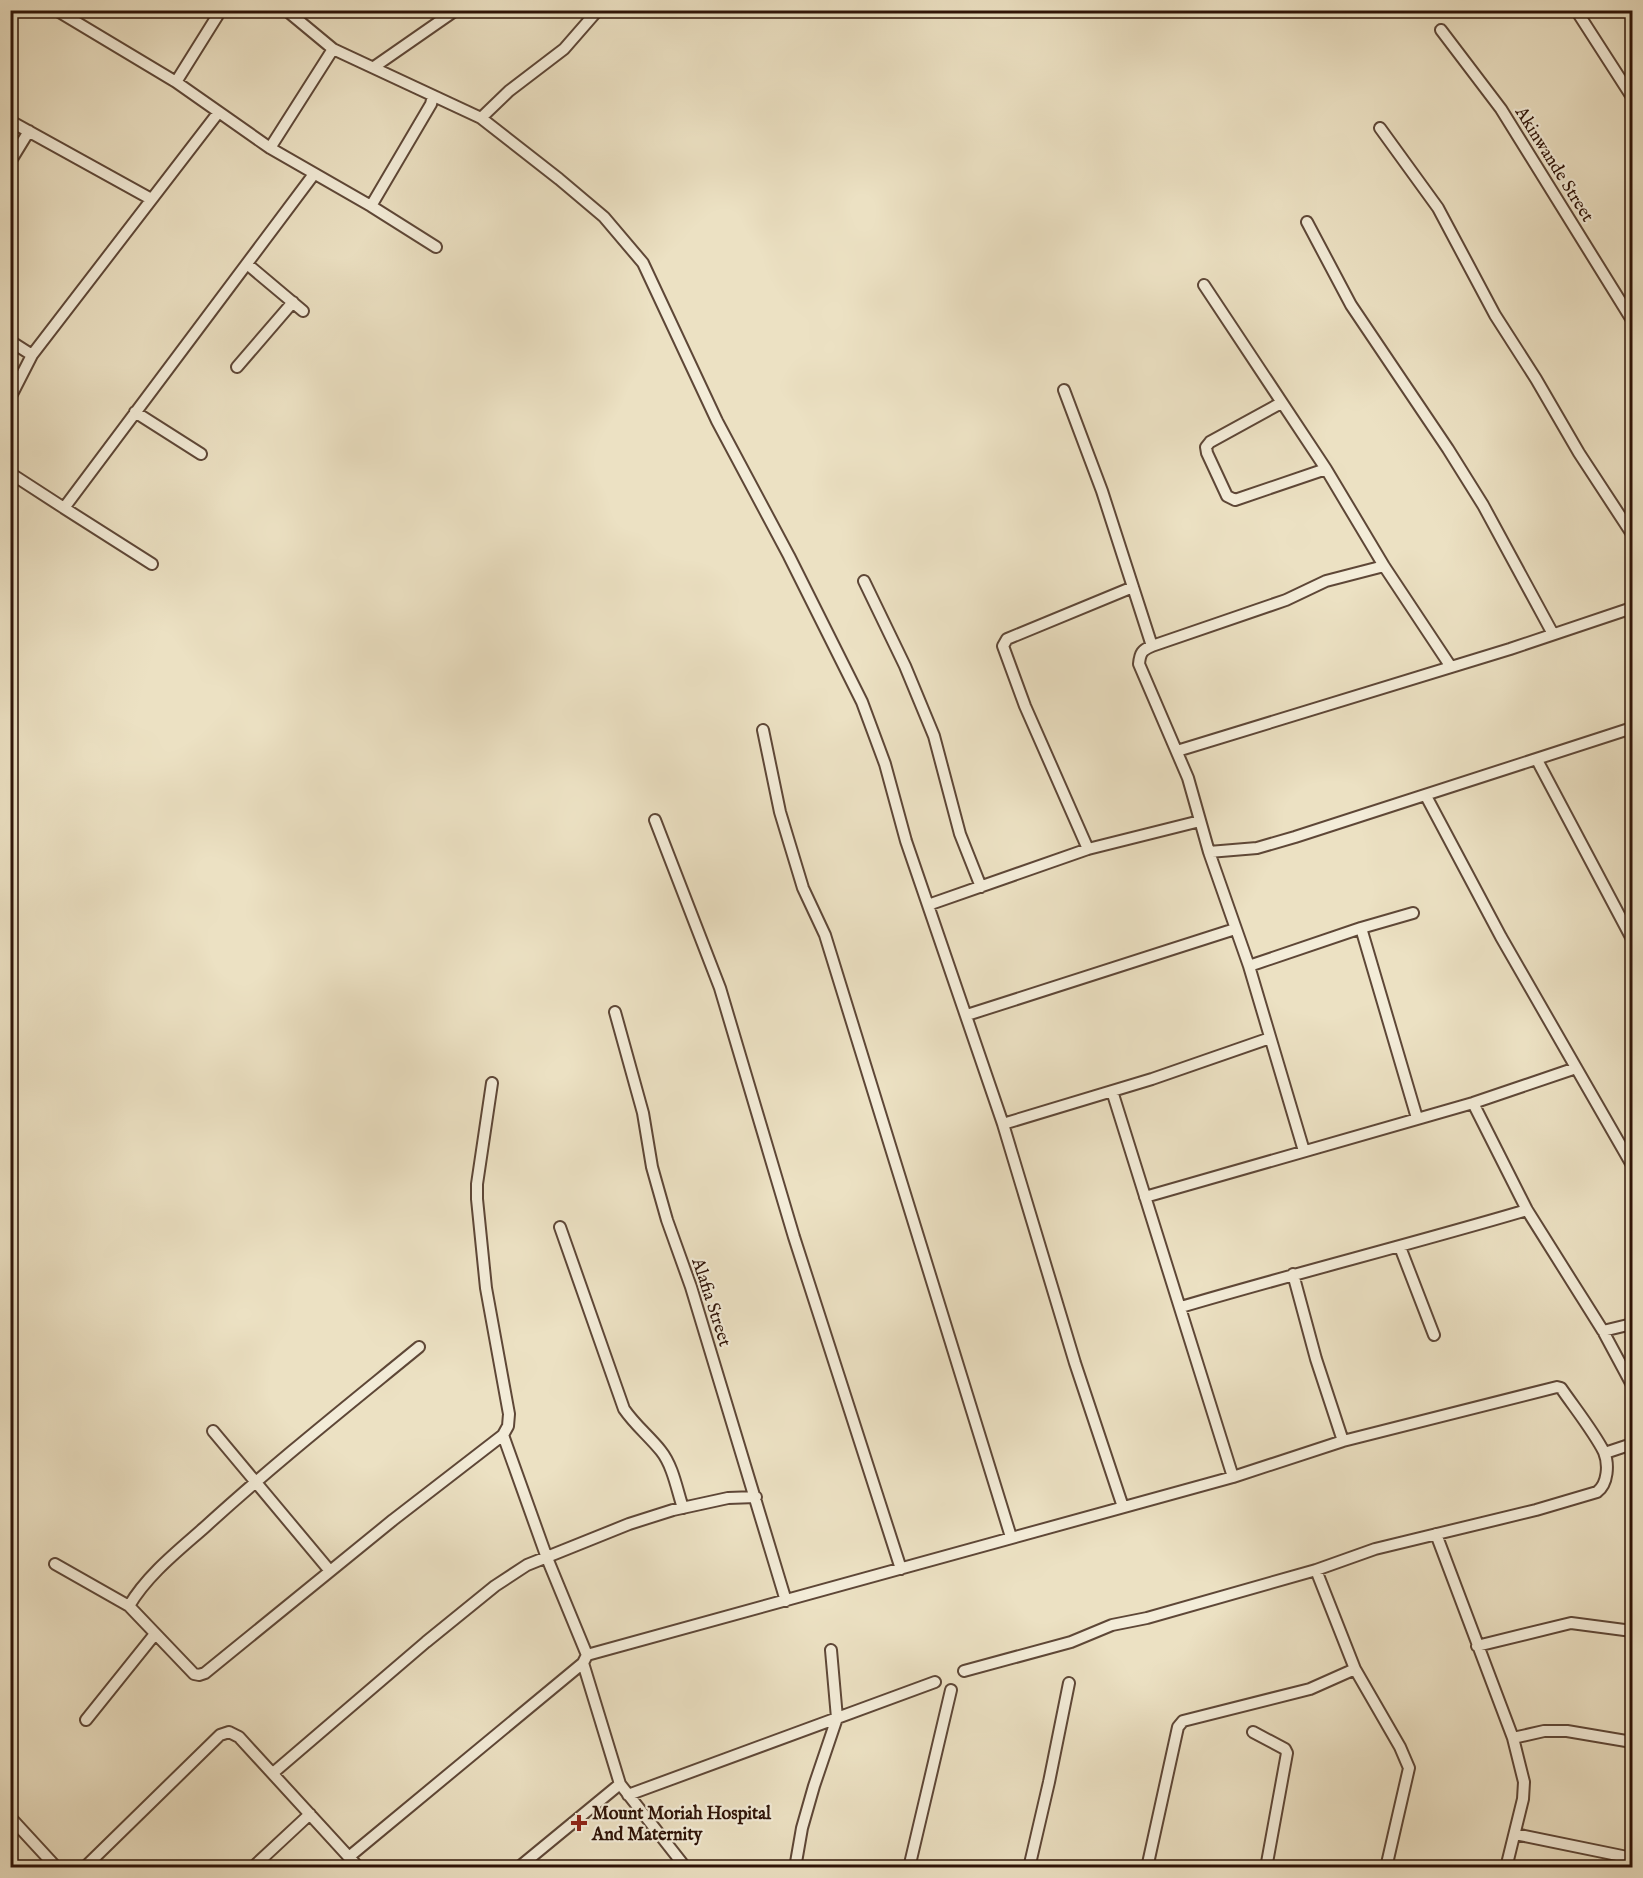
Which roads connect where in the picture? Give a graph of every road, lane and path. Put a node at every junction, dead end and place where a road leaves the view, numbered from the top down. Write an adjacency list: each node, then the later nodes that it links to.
1 (56, 10): 7 (street)
2 (221, 10): 11 (street)
3 (286, 10): 9 (street)
4 (456, 10): 10 (street)
5 (598, 10): 15 (street)
6 (1576, 10): 13 (street)
7 (69, 14): 11 (street)
8 (1441, 30): 30 (street, Akinwande Street)
9 (333, 49): 10 (street); 19 (street)
10 (374, 67): 12 (street)
11 (176, 82): 14 (street)
12 (433, 96): 15 (street); 23 (street)
13 (1632, 97)
14 (218, 112): 19 (street); 22 (street)
15 (482, 118): 61 (street)
16 (10, 121): 18 (street)
17 (1380, 128): 42 (street)
18 (29, 131): 20 (street); 22 (street)
19 (270, 148): 21 (street)
20 (10, 162)
21 (314, 174): 23 (street); 26 (street)
22 (151, 199): 32 (street)
23 (371, 206): 25 (street)
24 (1308, 222): 48 (street)
25 (436, 246)
26 (246, 264): 28 (street); 37 (street)
27 (1204, 285): 36 (street)
28 (293, 302): 29 (street); 33 (street)
29 (303, 311)
30 (1632, 320)
31 (10, 341): 32 (street)
32 (32, 355): 35 (street)
33 (237, 367)
34 (1064, 390): 46 (street)
35 (10, 398)
36 (1281, 403): 39 (street); 39 (street)
37 (135, 412): 38 (street); 41 (street)
38 (201, 454)
39 (1326, 469): 44 (street)
40 (10, 473): 41 (street)
41 (64, 508): 43 (street)
42 (1632, 534)
43 (152, 564)
44 (1384, 566): 49 (street); 50 (street)
45 (864, 580): 60 (street)
46 (1133, 587): 49 (street); 58 (street)
47 (1632, 608): 48 (street)
48 (1553, 634): 50 (street)
49 (1152, 646): 53 (street)
50 (1451, 666): 53 (street)
51 (1632, 728): 54 (street)
52 (763, 730): 100 (street)
53 (1177, 751): 57 (street)
54 (1537, 760): 55 (street); 65 (street)
55 (1426, 796): 59 (street); 70 (street)
56 (656, 820): 103 (street)
57 (1200, 821): 58 (street); 59 (street)
58 (1088, 849): 60 (street)
59 (1209, 852): 64 (street)
60 (981, 887): 61 (street)
61 (928, 905): 68 (street)
62 (1413, 913): 63 (street)
63 (1361, 928): 66 (street); 74 (street)
64 (1235, 929): 66 (street); 68 (street)
65 (1632, 939)
66 (1249, 966): 69 (street)
67 (615, 1012): 96 (street, Alafia Street)
68 (967, 1015): 75 (street)
69 (1270, 1038): 72 (street); 76 (street)
70 (1576, 1068): 73 (street); 77 (street)
71 (492, 1083): 90 (street)
72 (1112, 1091): 75 (street); 78 (street)
73 (1473, 1103): 74 (street); 79 (street)
74 (1417, 1118): 76 (street)
75 (1003, 1124): 97 (street)
76 (1304, 1150): 78 (street)
77 (1632, 1165)
78 (1145, 1197): 83 (street)
79 (1527, 1210): 81 (street); 85 (street)
80 (560, 1227): 98 (street)
81 (1400, 1247): 82 (street); 86 (street)
82 (1293, 1274): 83 (street); 91 (street)
83 (1181, 1307): 94 (street)
84 (1632, 1324): 85 (street)
85 (1603, 1331): 88 (street)
86 (1434, 1335)
87 (419, 1347): 95 (street)
88 (1632, 1385)
89 (213, 1431): 95 (street)
90 (503, 1435): 101 (street); 105 (street)
91 (1342, 1441): 93 (street); 94 (street)
92 (1632, 1444): 93 (street)
93 (1605, 1453): 99 (street)
94 (1233, 1477): 97 (street)
95 (254, 1482): 105 (street); 107 (street)
96 (756, 1497): 98 (street); 106 (street, Alafia Street)
97 (1123, 1507): 100 (street)
98 (683, 1508): 101 (street)
99 (1436, 1534): 104 (street); 110 (street)
100 (1011, 1538): 103 (street)
101 (547, 1558): 112 (street); 123 (street)
102 (55, 1564): 107 (street)
103 (901, 1569): 106 (street)
104 (1316, 1570): 113 (street); 114 (street)
105 (330, 1571): 109 (street)
106 (786, 1601): 112 (street)
107 (129, 1606): 109 (street)
108 (1632, 1631): 110 (street)
109 (155, 1634): 119 (street)
110 (1478, 1646): 121 (street)
111 (831, 1650): 118 (street)
112 (585, 1659): 124 (street); 129 (street)
113 (1355, 1669): 140 (street); 142 (street)
114 (964, 1671)
115 (935, 1682): 118 (street)
116 (1069, 1683): 139 (street)
117 (951, 1690): 138 (street)
118 (837, 1718): 125 (street); 137 (street)
119 (86, 1720)
120 (1253, 1732): 141 (street)
121 (1514, 1738): 122 (street); 128 (street)
122 (1632, 1742)
123 (273, 1773): 126 (street); 132 (street)
124 (620, 1784): 125 (street); 135 (street)
125 (628, 1795): 136 (street)
126 (310, 1814): 129 (street); 133 (street)
127 (10, 1817): 131 (street)
128 (1515, 1834): 130 (street); 143 (street)
129 (350, 1856): 134 (street)
130 (1632, 1858)
131 (57, 1868)
132 (84, 1868)
133 (252, 1868)
134 (359, 1868)
135 (518, 1868)
136 (686, 1868)
137 (795, 1868)
138 (909, 1868)
139 (1029, 1868)
140 (1147, 1868)
141 (1266, 1868)
142 (1386, 1868)
143 (1506, 1868)

